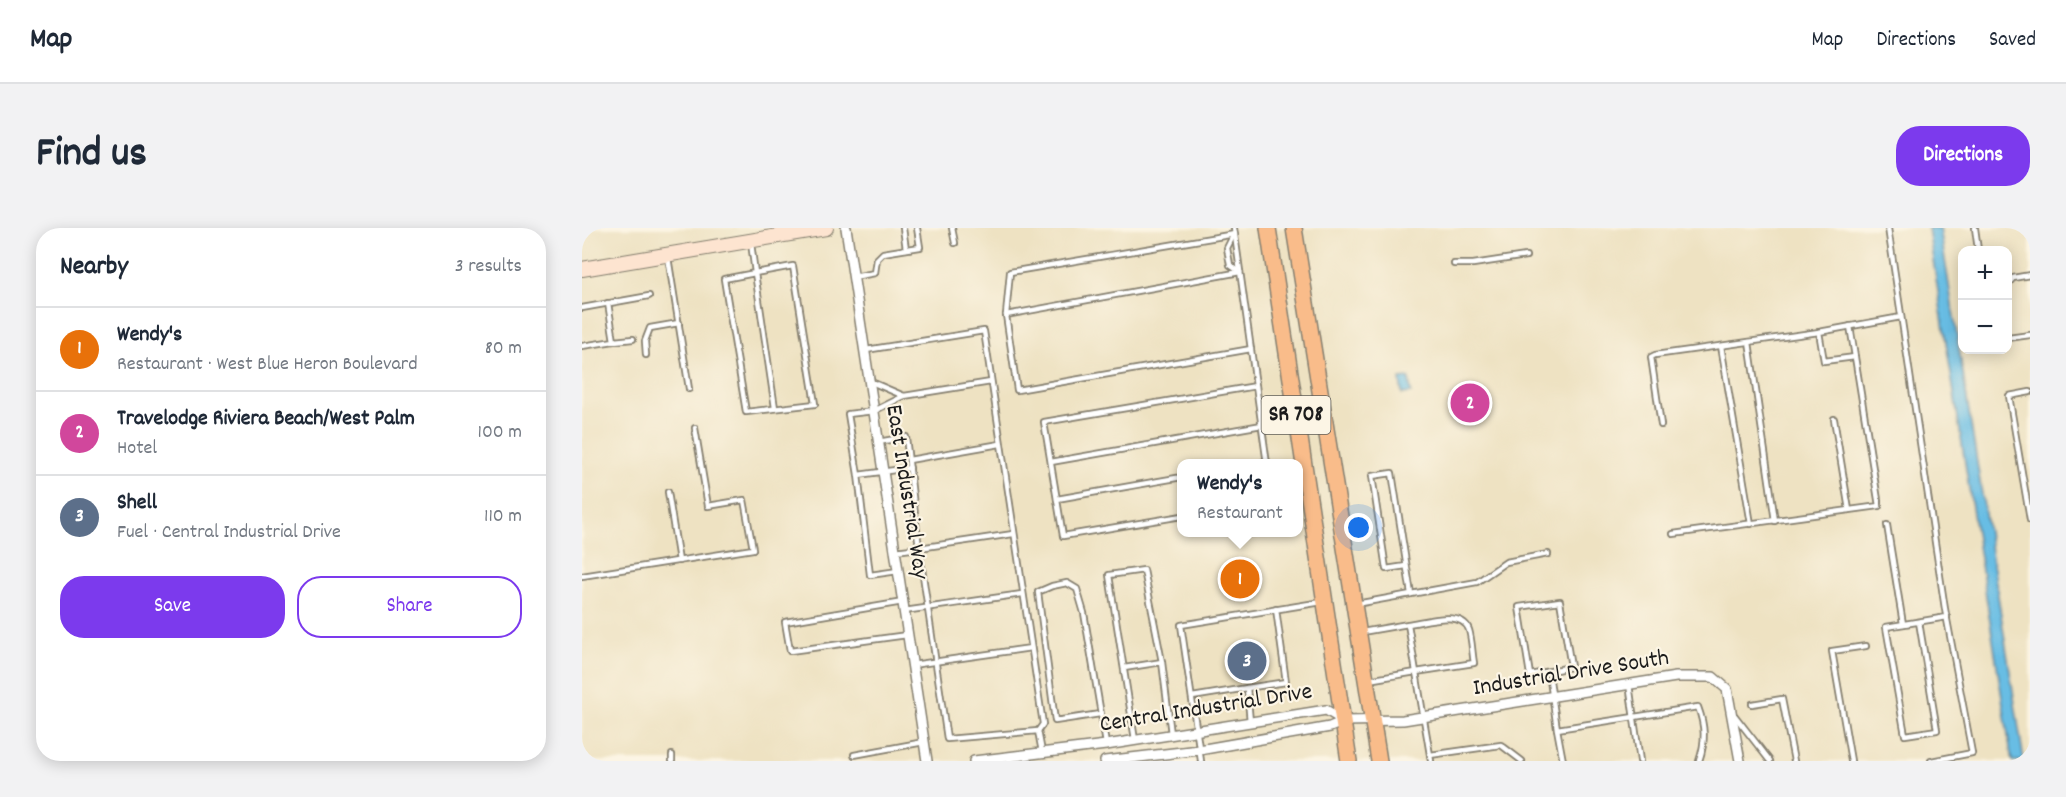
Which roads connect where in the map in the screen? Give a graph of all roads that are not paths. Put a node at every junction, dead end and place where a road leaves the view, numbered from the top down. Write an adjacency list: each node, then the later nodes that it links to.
1 (826, 228): 11 (street)
2 (846, 228): 22 (street, East Industrial Way)
3 (903, 228): 14 (lane)
4 (917, 228): 14 (lane)
5 (952, 228): 12 (lane)
6 (1268, 228): 83 (main road, SR 708)
7 (1294, 228): 84 (main road, SR 708)
8 (1888, 228): 28 (lane)
9 (1975, 228): 13 (lane)
10 (1234, 231): 19 (lane); 19 (lane); 27 (lane)
11 (751, 241): 15 (street); 20 (lane)
12 (954, 243)
13 (1977, 246)
14 (906, 249): 22 (lane)
15 (668, 255): 18 (street); 29 (lane)
16 (1526, 256): 17 (lane)
17 (1454, 264)
18 (582, 269)
19 (1240, 272): 27 (lane); 39 (lane)
20 (755, 273): 49 (lane); 49 (lane); 49 (lane)
21 (2030, 275): 23 (lane)
22 (853, 277): 40 (street, East Industrial Way)
23 (2012, 279)
24 (649, 296): 25 (lane)
25 (608, 303): 26 (lane); 35 (lane)
26 (582, 308)
27 (1006, 315): 39 (lane)
28 (1901, 317): 30 (lane); 88 (lane)
29 (679, 323): 41 (lane); 46 (lane)
30 (1850, 326): 31 (lane); 42 (lane)
31 (1819, 332): 36 (lane); 42 (lane)
32 (2030, 335): 33 (lane)
33 (2012, 337)
34 (633, 339): 35 (lane)
35 (614, 341): 37 (lane)
36 (1749, 342): 38 (lane); 68 (lane)
37 (582, 346)
38 (1721, 346): 53 (lane); 70 (lane)
39 (1251, 349): 45 (lane)
40 (864, 350): 43 (street, East Industrial Way); 44 (lane)
41 (646, 355)
42 (1856, 357): 66 (lane)
43 (869, 381): 48 (lane); 50 (street, East Industrial Way)
44 (991, 382): 48 (lane); 56 (lane)
45 (1257, 386): 52 (lane); 59 (lane)
46 (689, 389)
47 (2030, 392): 69 (lane)
48 (904, 396): 50 (lane)
49 (775, 408)
50 (874, 411): 55 (street, East Industrial Way); 62 (lane)
51 (1834, 419): 66 (lane)
52 (1262, 425): 57 (lane); 59 (lane)
53 (1661, 425)
54 (695, 428): 77 (lane)
55 (878, 442): 58 (lane); 61 (street, East Industrial Way)
56 (1000, 444): 58 (lane); 72 (lane)
57 (1266, 459)
58 (909, 460): 60 (lane)
59 (1051, 462): 65 (lane)
60 (910, 468): 61 (lane); 74 (lane)
61 (883, 472): 62 (lane); 75 (street, East Industrial Way)
62 (858, 475): 79 (lane)
63 (1177, 478): 65 (lane)
64 (668, 492): 77 (lane)
65 (1057, 499): 67 (lane)
66 (1849, 510): 68 (lane)
67 (1177, 517)
68 (1775, 520): 70 (lane)
69 (2030, 520)
70 (1751, 524): 73 (lane)
71 (1887, 525): 91 (lane)
72 (1013, 534): 74 (lane); 81 (lane)
73 (1673, 534)
74 (919, 548): 75 (lane); 86 (lane)
75 (895, 551): 79 (street, East Industrial Way)
76 (1548, 554): 82 (lane)
77 (678, 561): 80 (lane)
78 (1406, 566): 78 (lane); 82 (lane)
79 (898, 571): 85 (street, East Industrial Way)
80 (582, 576)
81 (1022, 594): 86 (lane); 95 (lane)
82 (1411, 594): 84 (lane)
83 (1325, 601): 87 (lane); 112 (main road, SR 708)
84 (1353, 604): 92 (main road, SR 708)
85 (904, 607): 86 (lane); 93 (street, East Industrial Way); 93 (lane)
86 (927, 607): 96 (lane)
87 (1276, 609): 104 (lane); 106 (lane)
88 (1947, 617): 89 (lane); 124 (lane)
89 (1919, 622): 91 (lane); 91 (lane)
90 (1408, 624): 92 (lane); 100 (lane); 100 (lane)
91 (1903, 624)
92 (1358, 632): 102 (main road, SR 708)
93 (908, 635): 98 (street, East Industrial Way)
94 (1866, 646): 142 (lane)
95 (1031, 648): 96 (lane); 117 (lane)
96 (935, 662): 98 (lane); 117 (lane)
97 (1162, 662): 99 (lane); 99 (lane); 118 (lane)
98 (912, 665): 120 (street, East Industrial Way)
99 (1124, 668): 119 (lane)
100 (1416, 672): 102 (lane); 110 (lane)
101 (1549, 673): 101 (lane); 105 (lane)
102 (1366, 680): 113 (main road, SR 708)
103 (1629, 684): 105 (street, Industrial Drive South); 109 (street, Industrial Drive South); 111 (lane)
104 (1247, 688): 106 (lane); 114 (lane)
105 (1553, 696): 110 (street, Industrial Drive South); 115 (lane)
106 (1192, 697): 116 (lane)
107 (1752, 704): 141 (lane)
108 (1100, 714): 108 (lane); 121 (lane)
109 (1733, 714): 139 (street, Industrial Drive South); 140 (lane)
110 (1424, 717): 113 (street, Industrial Drive South); 127 (lane)
111 (1634, 717): 115 (lane); 137 (lane); 138 (lane)
112 (1344, 721): 113 (street, Industrial Drive South); 114 (street, Central Industrial Drive); 122 (street, Central Industrial Drive); 133 (main road, SR 708)
113 (1372, 721): 134 (main road, SR 708)
114 (1250, 722): 116 (street, Central Industrial Drive)
115 (1557, 729): 136 (lane)
116 (1197, 730): 118 (street, Central Industrial Drive); 122 (lane)
117 (1038, 731): 123 (lane)
118 (1172, 734): 119 (street, Central Industrial Drive)
119 (1135, 740): 121 (street, Central Industrial Drive)
120 (924, 742): 125 (lane); 129 (street, East Industrial Way)
121 (1106, 744): 123 (street, Central Industrial Drive)
122 (1199, 750): 131 (street, Central Industrial Drive); 132 (lane)
123 (1042, 752): 130 (street, Central Industrial Drive)
124 (1972, 753): 143 (lane); 144 (lane)
125 (854, 754)
126 (672, 755): 128 (lane)
127 (1430, 758): 135 (lane)
128 (672, 761)
129 (927, 761)
130 (974, 761)
131 (1105, 761)
132 (1201, 761)
133 (1349, 761)
134 (1378, 761)
135 (1522, 761)
136 (1563, 761)
137 (1640, 761)
138 (1699, 761)
139 (1740, 761)
140 (1770, 761)
141 (1794, 761)
142 (1851, 761)
143 (1931, 761)
144 (1974, 761)

